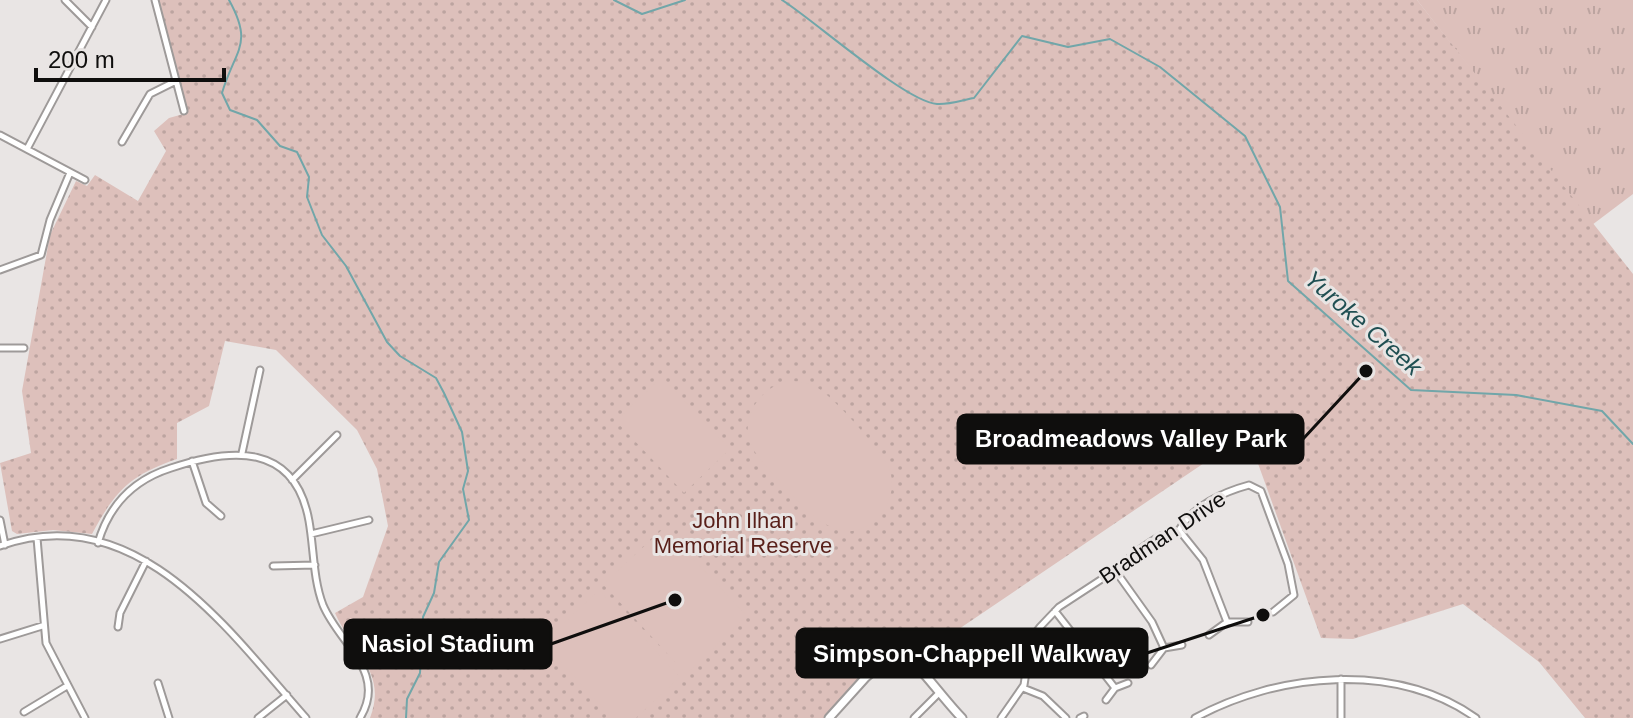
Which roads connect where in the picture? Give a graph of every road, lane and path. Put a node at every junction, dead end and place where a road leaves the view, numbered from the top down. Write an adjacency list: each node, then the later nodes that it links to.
1 (65, 0): 4 (street)
2 (106, 0): 4 (street)
3 (155, 0): 5 (street)
4 (92, 27): 9 (street)
5 (176, 81): 6 (street); 8 (street)
6 (184, 111)
7 (0, 135): 9 (street)
8 (122, 142)
9 (27, 149): 10 (street)
10 (69, 175): 11 (street); 12 (street)
11 (85, 180)
12 (0, 270)
13 (0, 348): 14 (street)
14 (24, 348)
15 (260, 370): 17 (street)
16 (337, 435): 19 (street)
17 (242, 453): 18 (street); 19 (street)
18 (192, 461): 20 (street); 26 (street)
19 (292, 480): 24 (street)
20 (221, 516)
21 (0, 520): 27 (street)
22 (369, 520): 24 (street)
23 (1179, 530): 31 (street, Bradman Drive); 33 (street, Bradman Drive); 34 (street)
24 (311, 534): 29 (street)
25 (37, 538): 26 (street); 27 (street); 36 (street)
26 (98, 543): 28 (street)
27 (2, 546)
28 (146, 561): 37 (street); 54 (street)
29 (315, 565): 30 (street); 62 (street)
30 (273, 566)
31 (1117, 573): 32 (street, Bradman Drive); 43 (street)
32 (1055, 611): 45 (street, Bradman Drive); 52 (street)
33 (1273, 612)
34 (1227, 622): 35 (street); 38 (street)
35 (1248, 622)
36 (42, 626): 40 (street); 50 (street)
37 (118, 627)
38 (1209, 635)
39 (992, 638): 45 (street)
40 (0, 639)
41 (913, 639): 44 (street)
42 (1182, 645): 43 (street)
43 (1164, 648): 46 (street)
44 (899, 649): 53 (street); 63 (street)
45 (1028, 660): 51 (street, Bradman Drive)
46 (1151, 665)
47 (1341, 679): 56 (street); 70 (street); 71 (street)
48 (158, 683): 59 (street)
49 (1128, 683): 52 (street)
50 (67, 686): 57 (street); 58 (street)
51 (1023, 688): 66 (street, Bradman Drive); 67 (street)
52 (1115, 688): 55 (street)
53 (938, 694): 64 (street); 65 (street)
54 (287, 695): 60 (street); 61 (street)
55 (1106, 700)
56 (1208, 711): 68 (street); 69 (street)
57 (24, 712)
58 (85, 718)
59 (169, 718)
60 (258, 718)
61 (306, 718)
62 (360, 718)
63 (829, 718)
64 (914, 718)
65 (962, 718)
66 (1001, 718)
67 (1066, 718)
68 (1195, 718)
69 (1212, 718)
70 (1341, 718)
71 (1476, 718)

